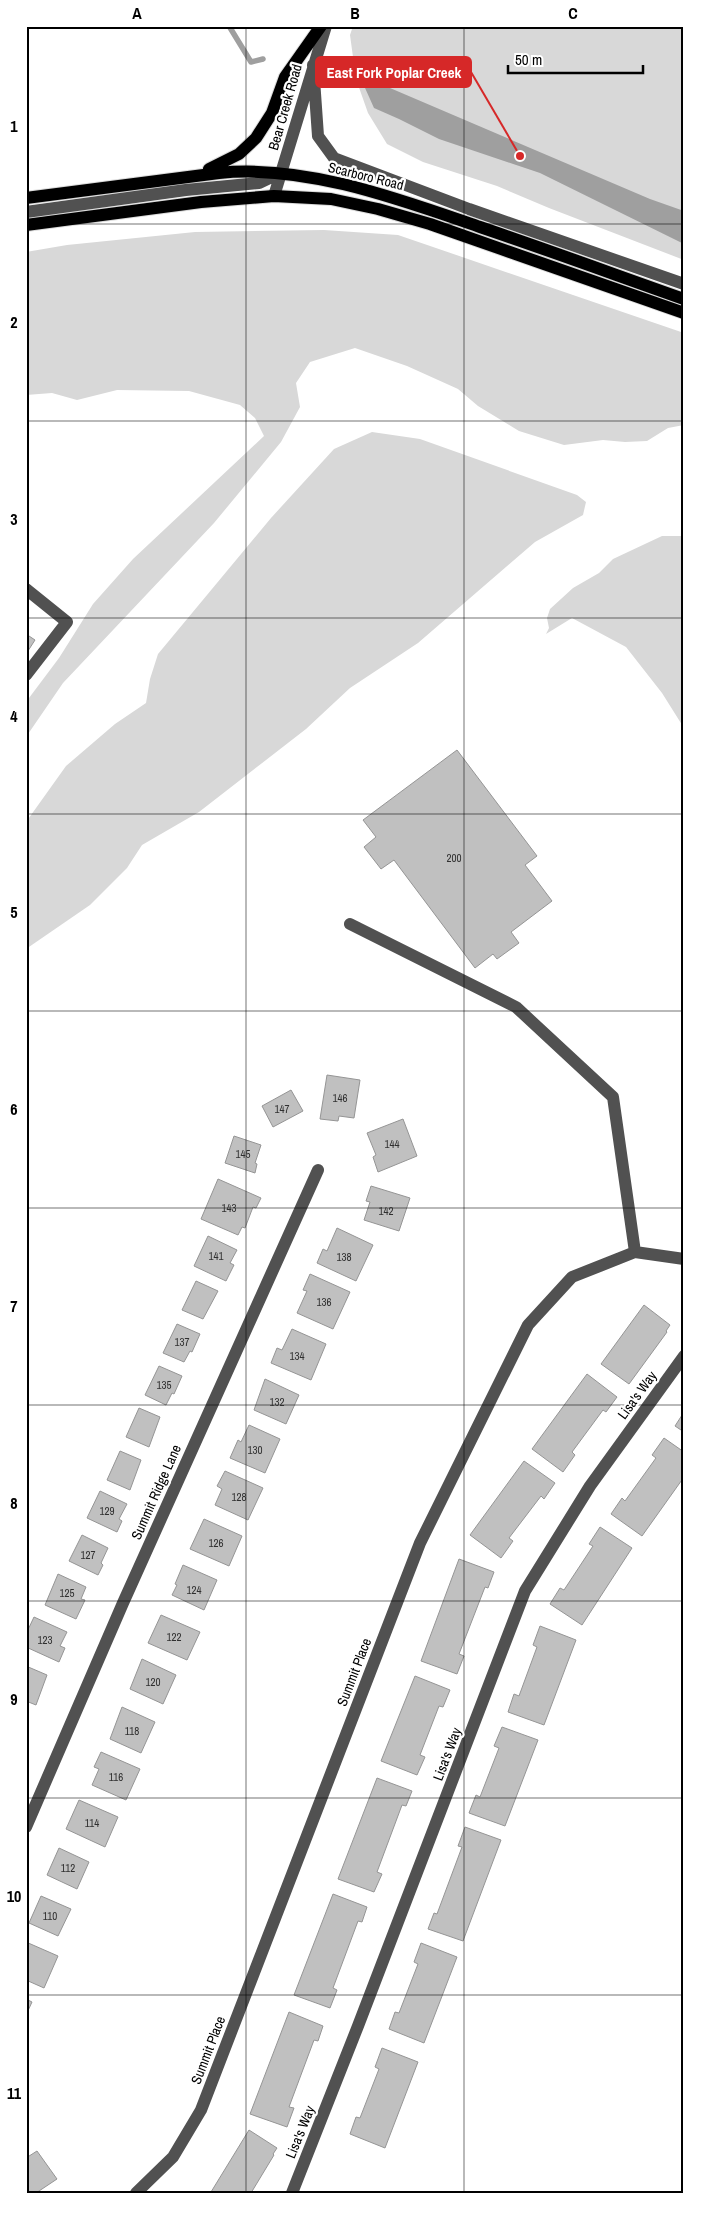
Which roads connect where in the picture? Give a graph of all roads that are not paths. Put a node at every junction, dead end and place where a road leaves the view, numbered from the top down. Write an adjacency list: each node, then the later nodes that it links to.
1 (321, 26): 5 (main road)
2 (326, 26): 3 (street, Bear Creek Road)
3 (313, 64): 4 (street, Bear Creek Road); 10 (street)
4 (282, 172): 5 (main road, Scarboro Road); 6 (street, Bear Creek Road); 8 (street); 11 (main road, Scarboro Road)
5 (195, 175): 7 (main road, Scarboro Road)
6 (274, 196): 9 (main road, Scarboro Road); 12 (main road, Scarboro Road)
7 (26, 198)
8 (26, 212)
9 (26, 225)
10 (684, 284)
11 (684, 298)
12 (684, 313)
13 (26, 590): 14 (street)
14 (26, 675)
15 (350, 924): 17 (street)
16 (318, 1170): 20 (street, Summit Ridge Lane)
17 (635, 1252): 18 (street, Summit Place); 21 (street, Summit Place)
18 (684, 1259)
19 (684, 1356): 22 (street, Lisa's Way)
20 (26, 1827)
21 (136, 2193)
22 (292, 2193)

